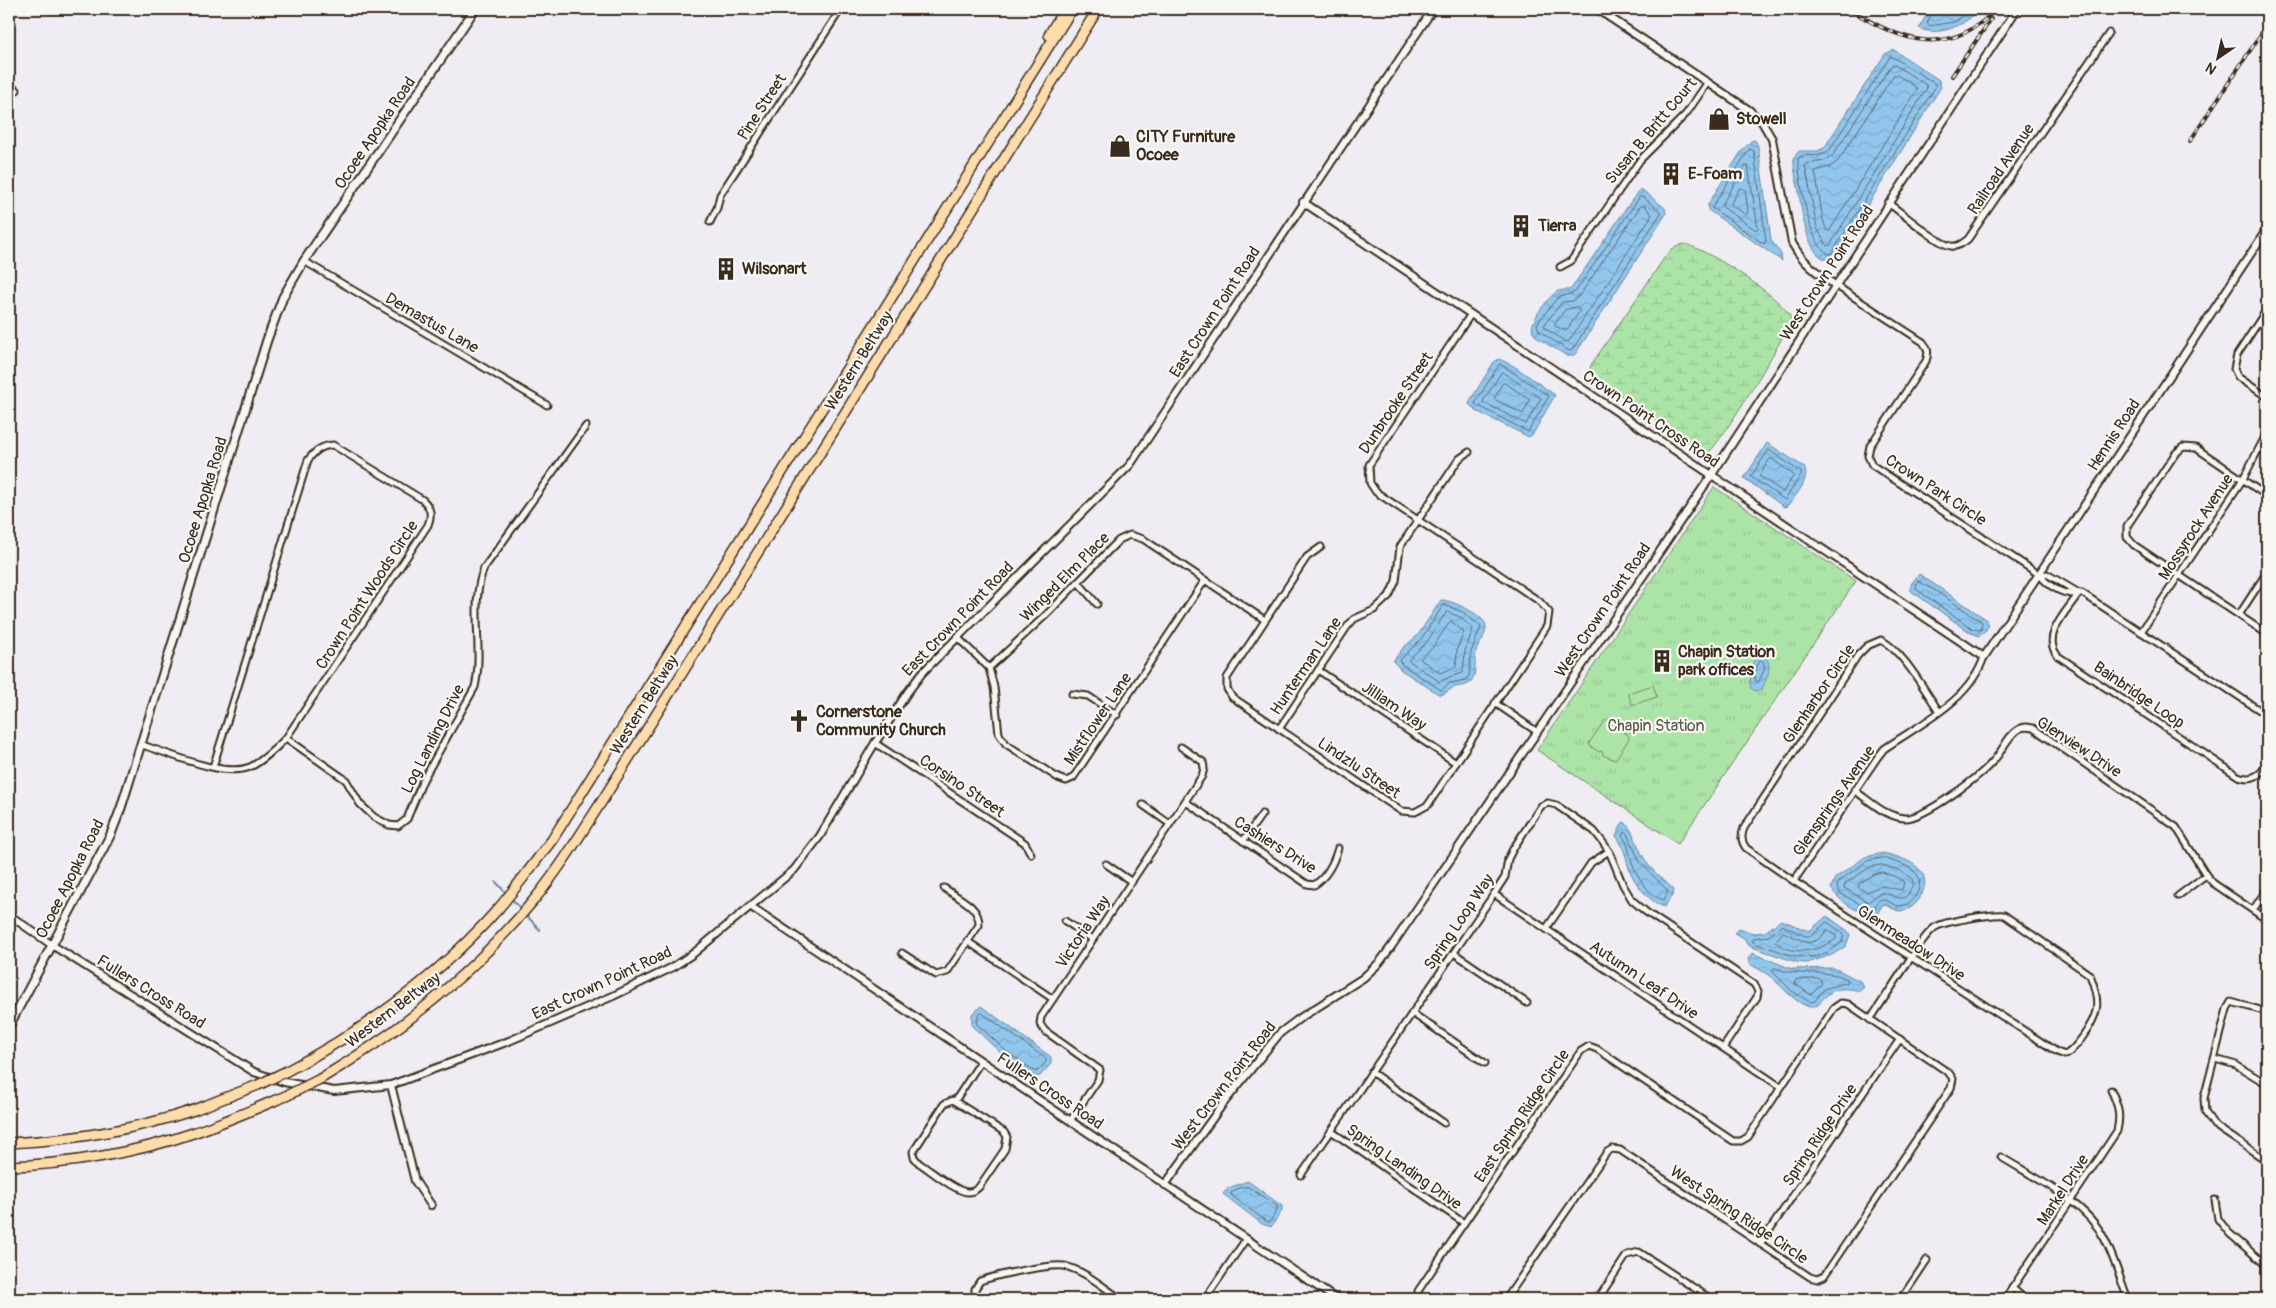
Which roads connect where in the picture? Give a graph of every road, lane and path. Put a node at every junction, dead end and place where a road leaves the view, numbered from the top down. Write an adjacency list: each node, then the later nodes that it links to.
1 (475, 9): 18 (main road, Ocoee Apopka Road)
2 (841, 9): 16 (street, Pine Street)
3 (1064, 9): 13 (highway)
4 (1072, 9): 13 (highway, Western Beltway)
5 (1098, 9): 118 (highway, Western Beltway, bridge)
6 (1433, 9): 14 (street, East Crown Point Road)
7 (1597, 9): 10 (street, Crown Park Circle)
8 (2017, 9): 15 (street, West Crown Point Road)
9 (2108, 33): 15 (street, Railroad Avenue)
10 (1708, 82): 19 (street, Susan B. Britt Court); 20 (street, Crown Park Circle)
11 (9, 86): 12 (street)
12 (17, 90)
13 (983, 151): 106 (highway, Western Beltway)
14 (1303, 202): 22 (street, Crown Point Cross Road); 44 (street, East Crown Point Road)
15 (1888, 203): 20 (street, West Crown Point Road)
16 (710, 222)
17 (2267, 228): 34 (street, Hennis Road)
18 (304, 261): 24 (street, Demastus Lane); 57 (main road, Ocoee Apopka Road)
19 (1560, 267)
20 (1836, 285): 28 (street, West Crown Point Road); 34 (street, Crown Park Circle)
21 (2267, 308): 23 (street)
22 (1470, 314): 28 (street, Crown Point Cross Road); 31 (street, Dunbrooke Street)
23 (2267, 397)
24 (547, 405)
25 (586, 426): 55 (street, Log Landing Drive)
26 (2267, 433): 29 (street, Mossyrock Avenue)
27 (1469, 452): 31 (street, Hunterman Lane)
28 (1711, 476): 45 (street, Crown Point Cross Road); 54 (street, West Crown Point Road)
29 (2242, 479): 30 (street); 35 (street, Mossyrock Avenue); 35 (street)
30 (2267, 496)
31 (1418, 520): 47 (street, Hunterman Lane); 49 (street, Lindzlu Street)
32 (1320, 547): 41 (street, Lindzlu Street)
33 (2267, 572): 40 (street)
34 (2040, 575): 38 (street); 45 (street, Hennis Road)
35 (2179, 575): 40 (street); 42 (street, Mossyrock Avenue)
36 (1206, 580): 37 (street, Winged Elm Place); 41 (street, Winged Elm Place); 52 (street, Mistflower Lane)
37 (1078, 582): 39 (street); 46 (street, Winged Elm Place)
38 (2080, 593): 42 (street); 60 (street, Bainbridge Loop)
39 (1097, 604)
40 (2239, 615): 43 (street)
41 (1265, 620): 53 (street, Lindzlu Street)
42 (2141, 632): 51 (street)
43 (2267, 634)
44 (957, 637): 46 (street); 56 (street, East Crown Point Road)
45 (1984, 657): 50 (street, Glensprings Avenue)
46 (990, 668): 52 (street, Mistflower Lane)
47 (1318, 670): 53 (street, Hunterman Lane); 59 (street, Jilliam Way)
48 (1072, 694): 52 (street)
49 (1495, 703): 54 (street); 59 (street, Lindzlu Street)
50 (1939, 711): 62 (street, Glensprings Avenue); 69 (street, Glenharbor Circle)
51 (2267, 715)
52 (1117, 716)
53 (1279, 729): 59 (street, Lindzlu Street)
54 (1536, 731): 120 (street, West Crown Point Road)
55 (286, 738): 61 (street, Crown Point Woods Circle); 61 (street, Crown Point Woods Circle)
56 (875, 744): 71 (street, Corsino Street); 80 (street, East Crown Point Road)
57 (142, 745): 61 (street, Crown Point Woods Circle); 88 (main road, Ocoee Apopka Road)
58 (1181, 747): 63 (street, Victoria Way)
59 (1456, 763)
60 (2267, 764)
61 (213, 767)
62 (1854, 790): 73 (street, Glenview Drive); 74 (street, Glensprings Avenue)
63 (1186, 802): 66 (street, Victoria Way); 67 (street, Cashiers Drive)
64 (1143, 806): 66 (street)
65 (1262, 814): 67 (street)
66 (1170, 824): 75 (street, Victoria Way)
67 (1243, 841): 68 (street, Cashiers Drive)
68 (1338, 848)
69 (1746, 848): 74 (street, Glenmeadow Drive)
70 (1609, 851): 78 (street, Spring Loop Way); 85 (street); 101 (street, Spring Loop Way)
71 (1031, 854)
72 (1106, 864): 75 (street)
73 (2206, 875): 79 (street); 81 (street, Glenview Drive)
74 (1794, 881): 91 (street, Glenmeadow Drive)
75 (1132, 882): 86 (street, Victoria Way)
76 (944, 888): 87 (street)
77 (2267, 889): 81 (street)
78 (1494, 894): 85 (street, Autumn Leaf Drive); 89 (street, Spring Loop Way)
79 (2178, 896)
80 (750, 906): 103 (street, Fullers Cross Road); 108 (street, East Crown Point Road)
81 (2253, 910): 83 (street, Glenview Drive)
82 (9, 915): 88 (street, Fullers Cross Road)
83 (2267, 920)
84 (1065, 921): 86 (street)
85 (1546, 929): 101 (street, Autumn Leaf Drive)
86 (1092, 939): 93 (street, Victoria Way)
87 (967, 941): 90 (street); 93 (street)
88 (52, 945): 99 (main road, Ocoee Apopka Road); 106 (street, Fullers Cross Road)
89 (1454, 952): 95 (street); 97 (street, Spring Loop Way)
90 (902, 953)
91 (1912, 957): 91 (street, Glenmeadow Drive); 98 (street)
92 (2228, 996): 94 (street)
93 (1053, 999): 112 (street, Victoria Way)
94 (2232, 1002): 96 (street); 102 (street)
95 (1527, 1003)
96 (2267, 1012)
97 (1412, 1013): 104 (street); 105 (street, Spring Loop Way)
98 (1870, 1020): 100 (street, West Spring Ridge Circle); 109 (street, East Spring Ridge Circle)
99 (9, 1026)
100 (1900, 1039): 126 (street, Spring Ridge Drive); 126 (street, West Spring Ridge Circle)
101 (1723, 1048): 109 (street, Autumn Leaf Drive)
102 (2215, 1059): 107 (street); 117 (street)
103 (981, 1061): 111 (street); 112 (street, Fullers Cross Road)
104 (1485, 1063)
105 (1371, 1072): 113 (street); 114 (street, Spring Loop Way)
106 (284, 1077): 108 (street, East Crown Point Road); 115 (highway, Western Beltway, bridge)
107 (2267, 1084)
108 (391, 1085): 123 (street)
109 (1781, 1087): 124 (street, East Spring Ridge Circle)
110 (2111, 1090): 122 (street, Markel Drive)
111 (955, 1101): 111 (street)
112 (1070, 1121): 120 (street, Fullers Cross Road)
113 (1444, 1123)
114 (1331, 1131): 119 (street, Spring Loop Way); 124 (street, Spring Landing Drive)
115 (9, 1143)
116 (2001, 1157): 122 (street)
117 (2267, 1161)
118 (9, 1166)
119 (1301, 1175)
120 (1165, 1185): 125 (street, Fullers Cross Road)
121 (2215, 1200): 128 (street)
122 (2071, 1202): 129 (street, Markel Drive); 141 (street)
123 (431, 1205)
124 (1464, 1223): 134 (street, East Spring Ridge Circle)
125 (1246, 1239): 132 (street); 133 (street, Fullers Cross Road)
126 (1760, 1244): 135 (street, West Spring Ridge Circle)
127 (1927, 1260): 138 (street)
128 (2267, 1266)
129 (2012, 1288): 139 (street, Markel Drive); 140 (street)
130 (975, 1299): 131 (street)
131 (1121, 1299)
132 (1205, 1299)
133 (1336, 1299)
134 (1418, 1299)
135 (1506, 1299)
136 (1598, 1299): 137 (street)
137 (1711, 1299)
138 (1901, 1299)
139 (2005, 1299)
140 (2024, 1299)
141 (2128, 1299)

